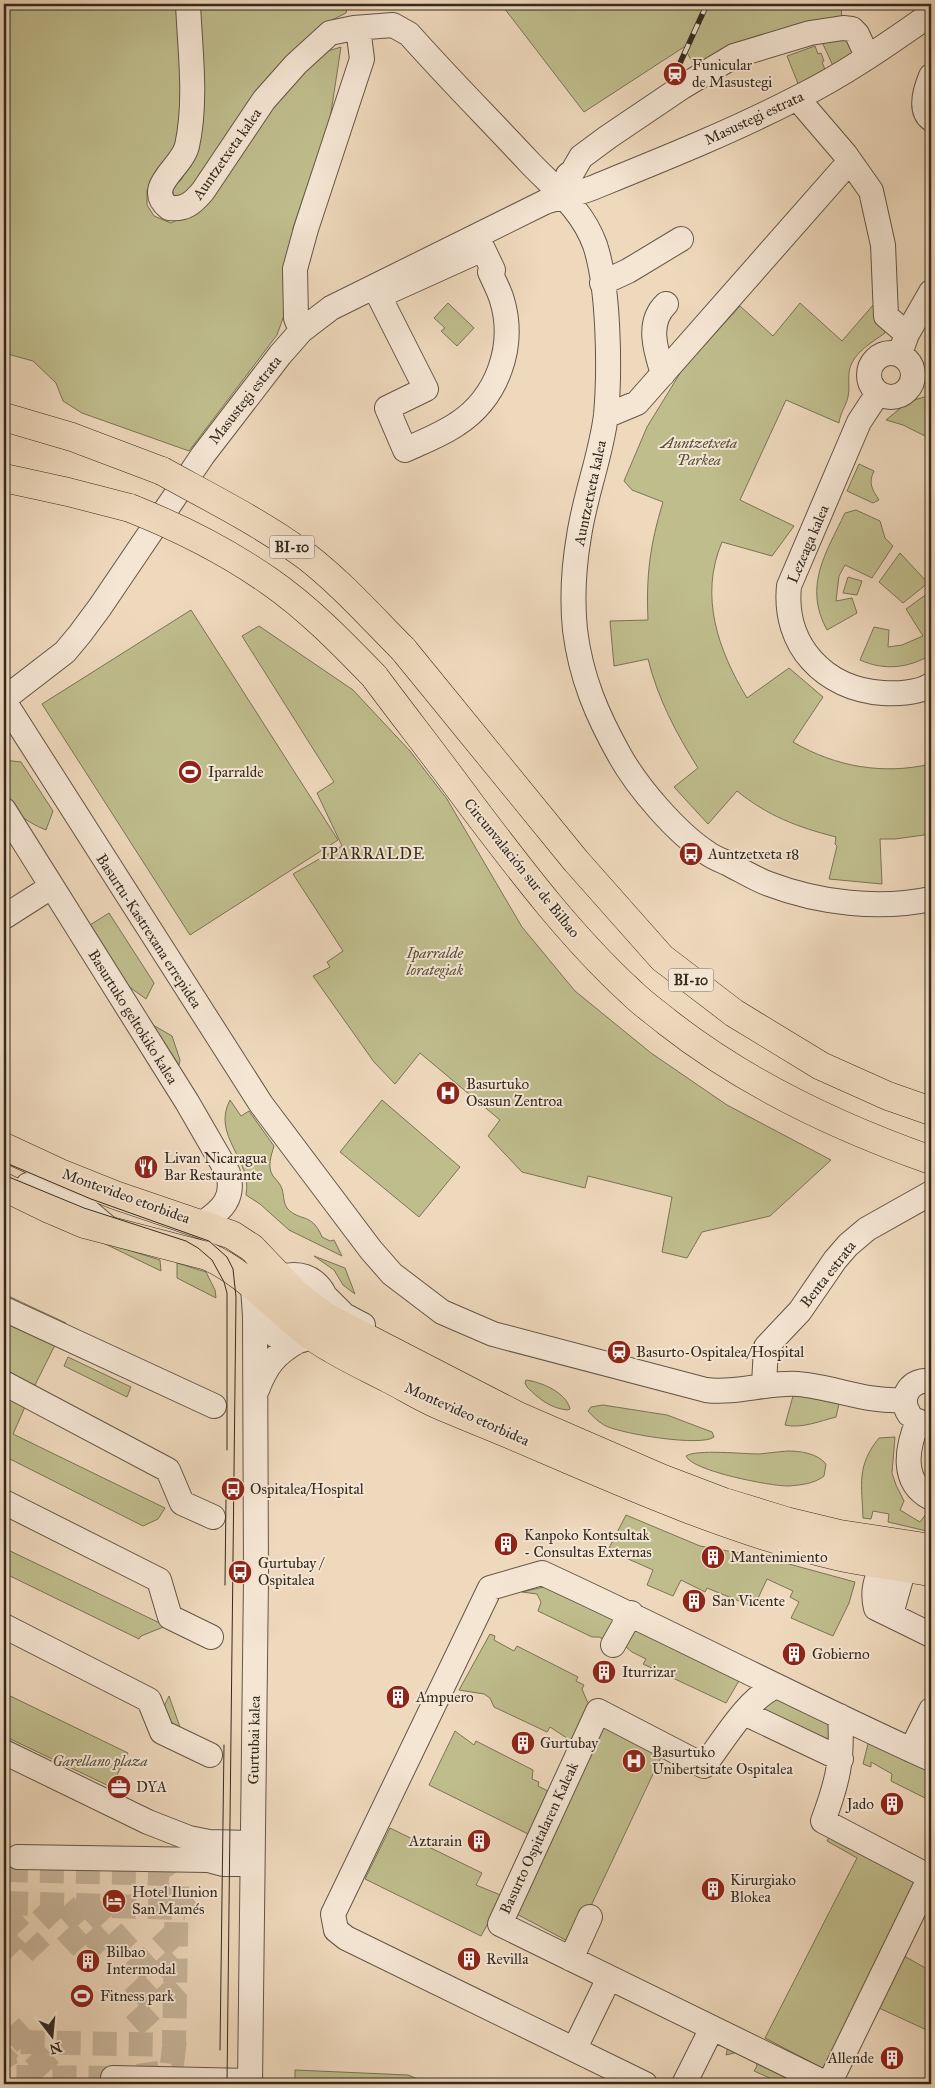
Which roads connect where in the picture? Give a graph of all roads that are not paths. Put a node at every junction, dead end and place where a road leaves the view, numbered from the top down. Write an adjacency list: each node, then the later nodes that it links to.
1 (188, 4): 3 (street, Auntzetxeta kalea)
2 (931, 14): 4 (street, Masustegi estrata)
3 (358, 28): 9 (street, Auntzetxeta kalea); 15 (street)
4 (867, 56): 6 (street, Masustegi estrata); 9 (street)
5 (931, 76): 7 (street)
6 (797, 98): 8 (street); 9 (street, Masustegi estrata)
7 (931, 119)
8 (851, 163): 16 (street); 17 (street)
9 (566, 185): 12 (street, Auntzetxeta kalea); 15 (street, Masustegi estrata)
10 (681, 239): 12 (street)
11 (486, 254): 11 (street)
12 (602, 283): 20 (street, Auntzetxeta kalea)
13 (929, 295): 16 (street)
14 (666, 304): 17 (street)
15 (301, 331): 24 (street, Masustegi estrata)
16 (903, 344): 18 (street); 19 (street)
17 (663, 374): 20 (street)
18 (922, 383): 19 (street)
19 (878, 394): 23 (street, Lezeaga kalea)
20 (606, 416): 27 (street, Auntzetxeta kalea)
21 (4, 418): 29 (main road, BI-10, bridge)
22 (4, 478): 31 (main road, Circunvalación sur de Bilbao / BI-10, bridge)
23 (931, 685)
24 (4, 700): 43 (street, Basurtu-Kastrexana errepidea)
25 (4, 810): 26 (street, Basurtuko geltokiko kalea)
26 (51, 887): 28 (street); 36 (street, Basurtuko geltokiko kalea)
27 (931, 900)
28 (4, 916)
29 (931, 1111)
30 (4, 1147): 36 (main road, Montevideo etorbidea)
31 (931, 1160)
32 (4, 1162): 38 (street)
33 (4, 1175): 37 (street)
34 (4, 1186): 37 (main road, Montevideo etorbidea)
35 (931, 1193): 43 (street, Benta estrata)
36 (202, 1223): 38 (main road, Montevideo etorbidea)
37 (110, 1230): 38 (main road, Montevideo etorbidea)
38 (269, 1296): 40 (main road, Montevideo etorbidea); 40 (street); 44 (street, Gurtubai kalea)
39 (4, 1309): 46 (street)
40 (315, 1323): 44 (street, Gurtubai kalea); 51 (main road, Montevideo etorbidea); 52 (main road, Montevideo etorbidea)
41 (931, 1380): 45 (street)
42 (4, 1383): 50 (street)
43 (764, 1385): 45 (street)
44 (255, 1397): 66 (street, Gurtubai kalea)
45 (904, 1400): 47 (street)
46 (214, 1406)
47 (925, 1421): 48 (street)
48 (931, 1498)
49 (4, 1502): 56 (street)
50 (212, 1517)
51 (930, 1556): 52 (main road, Montevideo etorbidea)
52 (894, 1567): 55 (street)
53 (631, 1613): 57 (street); 58 (street); 72 (street)
54 (4, 1626): 64 (street)
55 (931, 1635)
56 (211, 1637)
57 (613, 1645)
58 (776, 1686): 60 (street, Basurto Ospitalaren Kaleak); 61 (street)
59 (931, 1710): 63 (street)
60 (744, 1713): 65 (street); 69 (street, Basurto Ospitalaren Kaleak)
61 (840, 1716): 63 (street); 65 (street, Basurto Ospitalaren Kaleak)
62 (4, 1752): 66 (street)
63 (921, 1754)
64 (210, 1755)
65 (840, 1759): 77 (street, Basurto Ospitalaren Kaleak)
66 (252, 1854): 67 (street); 74 (street, Gurtubai kalea)
67 (18, 1857)
68 (590, 1917): 69 (street)
69 (571, 1959): 70 (street, Basurto Ospitalaren Kaleak)
70 (609, 1978): 71 (street, Basurto Ospitalaren Kaleak); 72 (street)
71 (712, 2028): 76 (street); 77 (street, Basurto Ospitalaren Kaleak)
72 (574, 2048): 75 (street)
73 (113, 2078): 74 (street)
74 (250, 2082)
75 (634, 2082)
76 (684, 2084)
77 (828, 2084)

